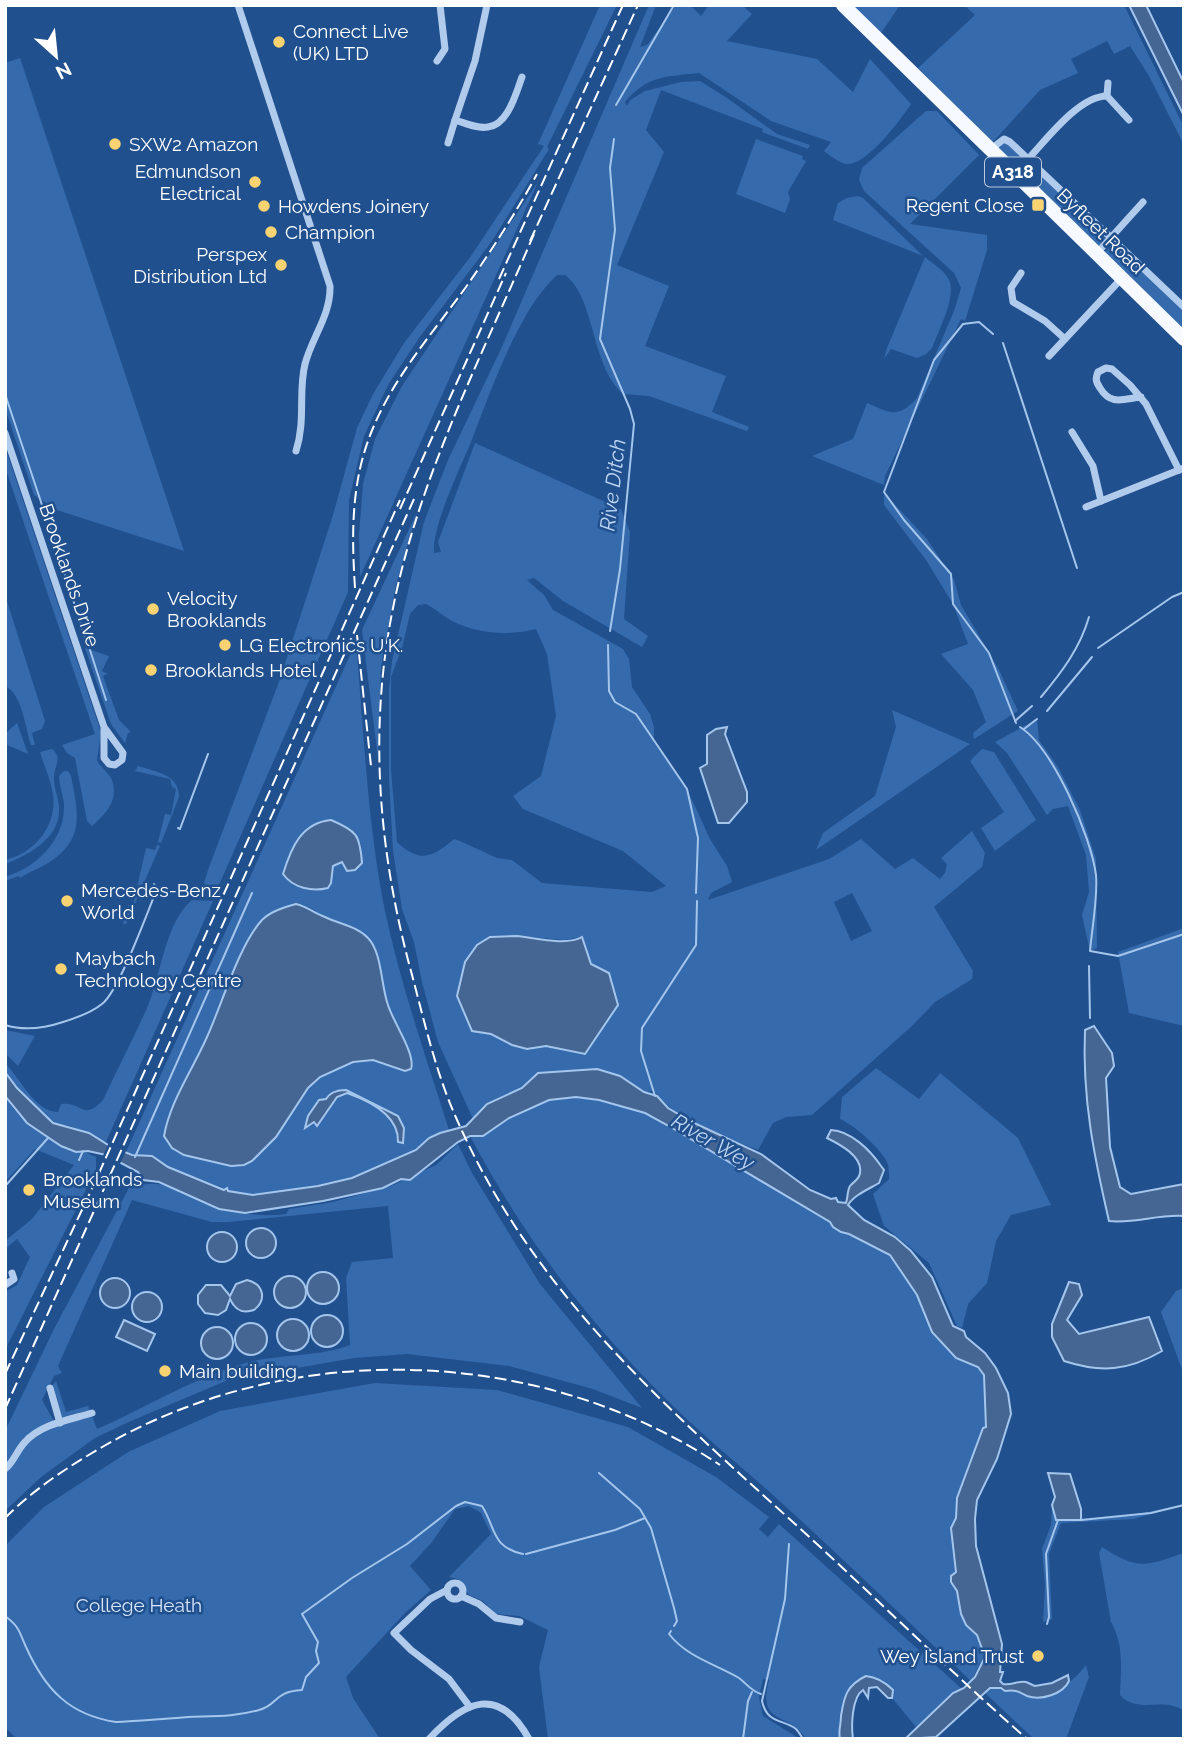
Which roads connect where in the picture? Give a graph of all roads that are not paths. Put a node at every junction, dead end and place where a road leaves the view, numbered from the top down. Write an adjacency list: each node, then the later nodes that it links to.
1 (238, 5): 28 (street)
2 (440, 5): 5 (street)
3 (487, 5): 9 (street)
4 (843, 5): 12 (main road, Byfleet Road / A318)
5 (437, 61)
6 (522, 77): 9 (street)
7 (1108, 83): 8 (street)
8 (1107, 96): 10 (street); 13 (street)
9 (455, 120): 11 (street)
10 (1129, 120)
11 (448, 143)
12 (990, 150): 13 (street, Byfleet Road); 16 (main road, Byfleet Road / A318)
13 (1029, 158): 15 (street, Byfleet Road)
14 (1143, 202): 15 (street)
15 (1111, 237): 16 (street); 19 (street, Byfleet Road)
16 (1096, 253): 18 (main road, Byfleet Road / A318)
17 (1021, 273): 20 (street)
18 (1122, 278): 20 (street); 21 (main road, Byfleet Road / A318)
19 (1184, 307)
20 (1065, 339): 22 (street)
21 (1184, 339)
22 (1049, 356)
23 (1141, 397): 23 (street); 29 (street)
24 (1073, 432): 26 (street)
25 (5, 433): 32 (street, Brooklands Drive)
26 (1081, 446): 27 (street); 30 (street)
27 (1073, 450)
28 (296, 451)
29 (1181, 469): 30 (street)
30 (1101, 501): 31 (street)
31 (1086, 507)
32 (104, 727): 33 (street, Brooklands Drive); 34 (street, Brooklands Drive)
33 (118, 747): 34 (street); 34 (street)
34 (105, 752)
35 (12, 1273): 36 (street)
36 (5, 1285)
37 (50, 1388): 39 (street)
38 (92, 1413): 39 (street)
39 (60, 1423): 40 (street)
40 (5, 1469)
41 (447, 1590): 42 (street); 42 (street); 44 (street)
42 (461, 1596): 43 (street)
43 (520, 1622)
44 (470, 1707): 45 (street); 46 (street)
45 (429, 1739)
46 (529, 1739)

